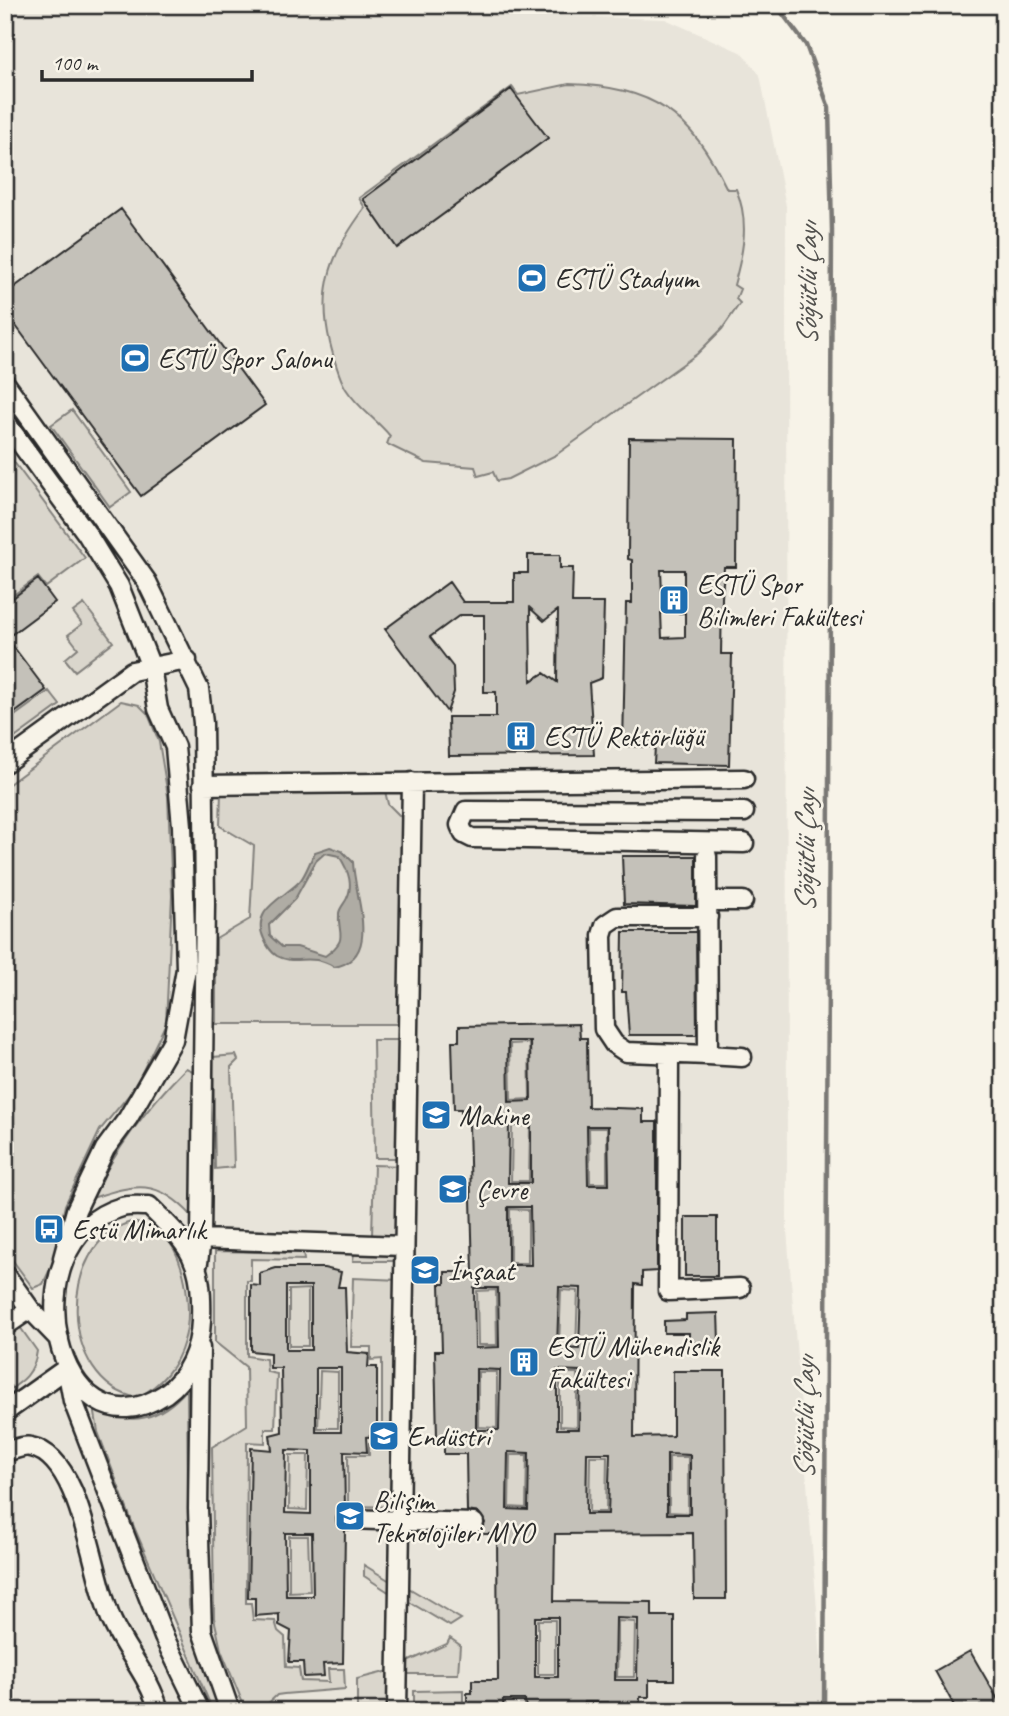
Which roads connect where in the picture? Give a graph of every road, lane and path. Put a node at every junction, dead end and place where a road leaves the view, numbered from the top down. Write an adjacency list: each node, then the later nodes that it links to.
1 (5, 383): 3 (street)
2 (5, 422): 4 (street)
3 (187, 660): 4 (street); 8 (street)
4 (151, 667): 5 (street); 20 (street)
5 (5, 763)
6 (744, 779): 7 (street)
7 (412, 782): 8 (street); 19 (street)
8 (203, 785): 18 (street)
9 (710, 812): 10 (street); 12 (street); 12 (street)
10 (744, 812)
11 (744, 843): 12 (street)
12 (708, 848): 14 (street)
13 (743, 901): 14 (street)
14 (708, 909): 15 (street); 16 (street)
15 (669, 1054): 16 (street); 23 (street)
16 (708, 1055): 17 (street)
17 (742, 1057)
18 (201, 1239): 19 (street); 21 (street)
19 (402, 1246): 32 (street)
20 (63, 1258): 21 (street); 27 (street)
21 (198, 1263): 26 (street)
22 (5, 1274): 24 (street)
23 (740, 1288)
24 (30, 1309): 25 (street); 27 (street)
25 (5, 1326)
26 (200, 1336): 28 (street); 36 (street)
27 (60, 1339): 28 (street)
28 (67, 1368): 29 (street); 35 (street)
29 (5, 1412)
30 (5, 1452): 34 (street)
31 (347, 1519): 32 (street)
32 (399, 1521): 33 (street); 37 (street)
33 (474, 1522)
34 (159, 1711)
35 (200, 1711)
36 (230, 1711)
37 (397, 1711)

